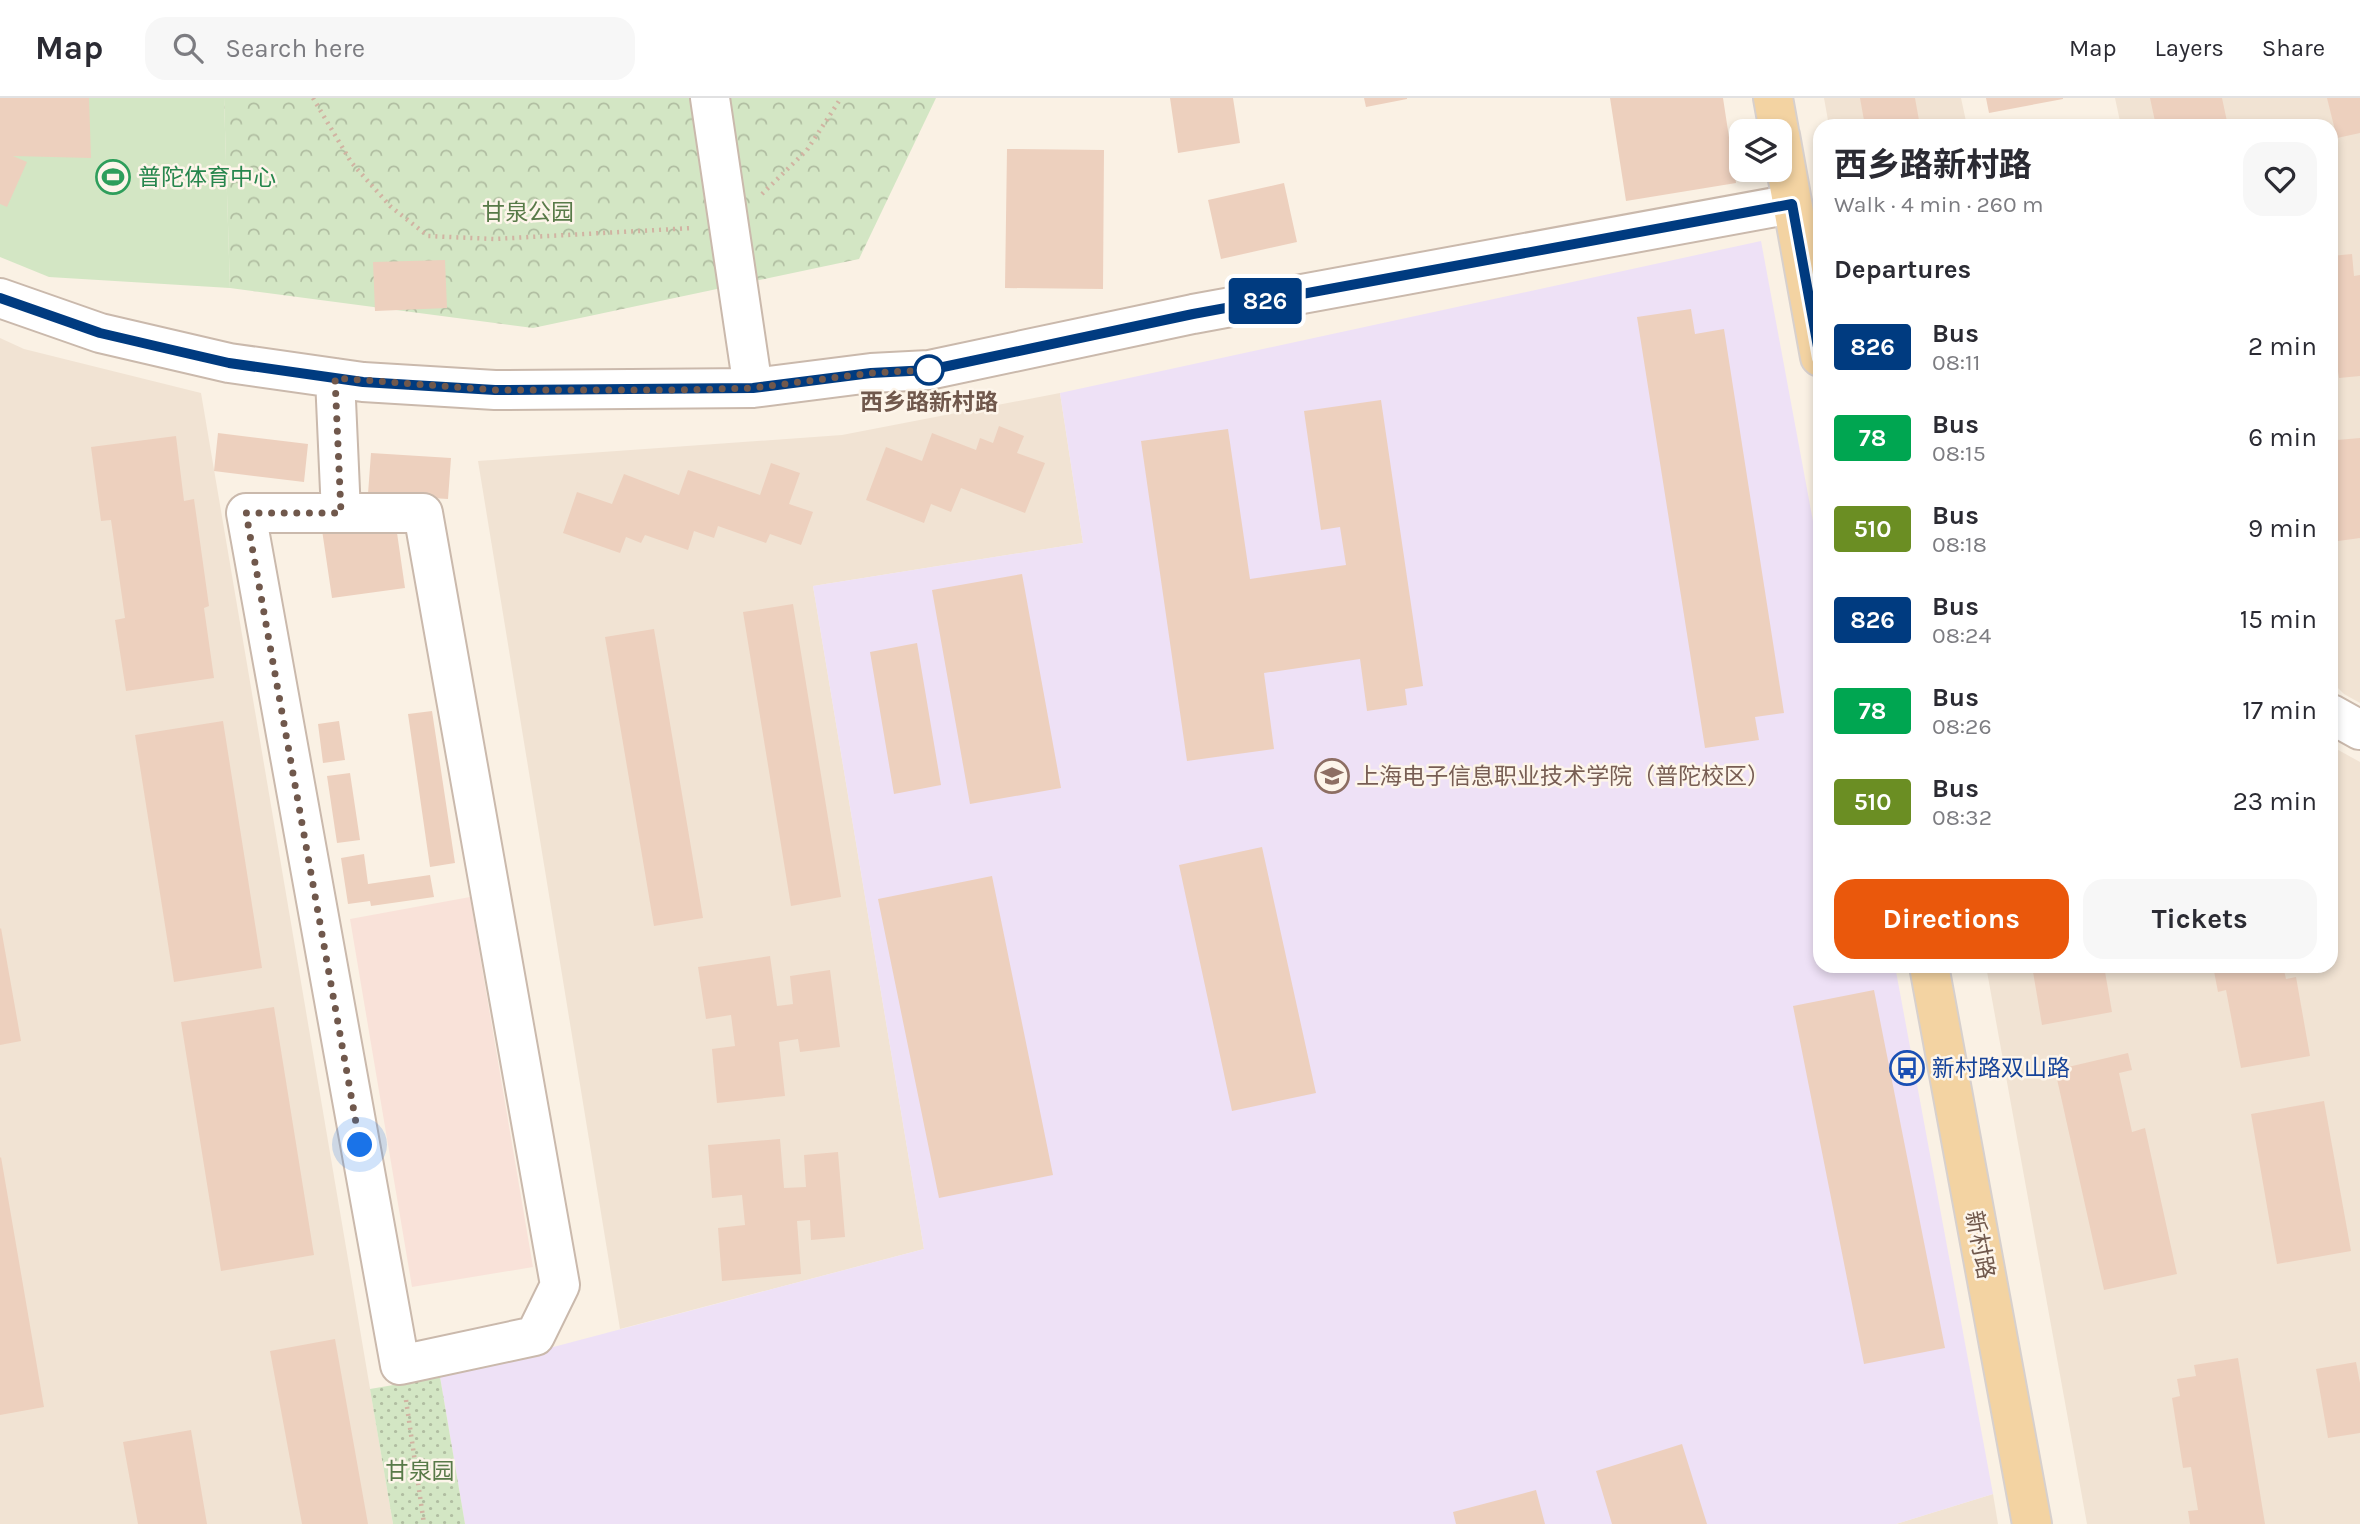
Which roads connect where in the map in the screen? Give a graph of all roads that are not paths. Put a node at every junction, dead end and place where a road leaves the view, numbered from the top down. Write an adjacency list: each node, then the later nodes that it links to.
1 (710, 98): 9 (street)
2 (1773, 98): 3 (main road)
3 (1777, 119)
4 (1788, 182): 5 (main road)
5 (1792, 204): 7 (main road); 9 (street)
6 (0, 298): 8 (street)
7 (1813, 320)
8 (335, 378): 9 (street); 10 (street)
9 (753, 388)
10 (341, 513): 10 (street)
11 (2338, 718): 12 (street)
12 (2360, 730)
13 (1930, 973): 14 (main road, 新村路)
14 (2032, 1524)

